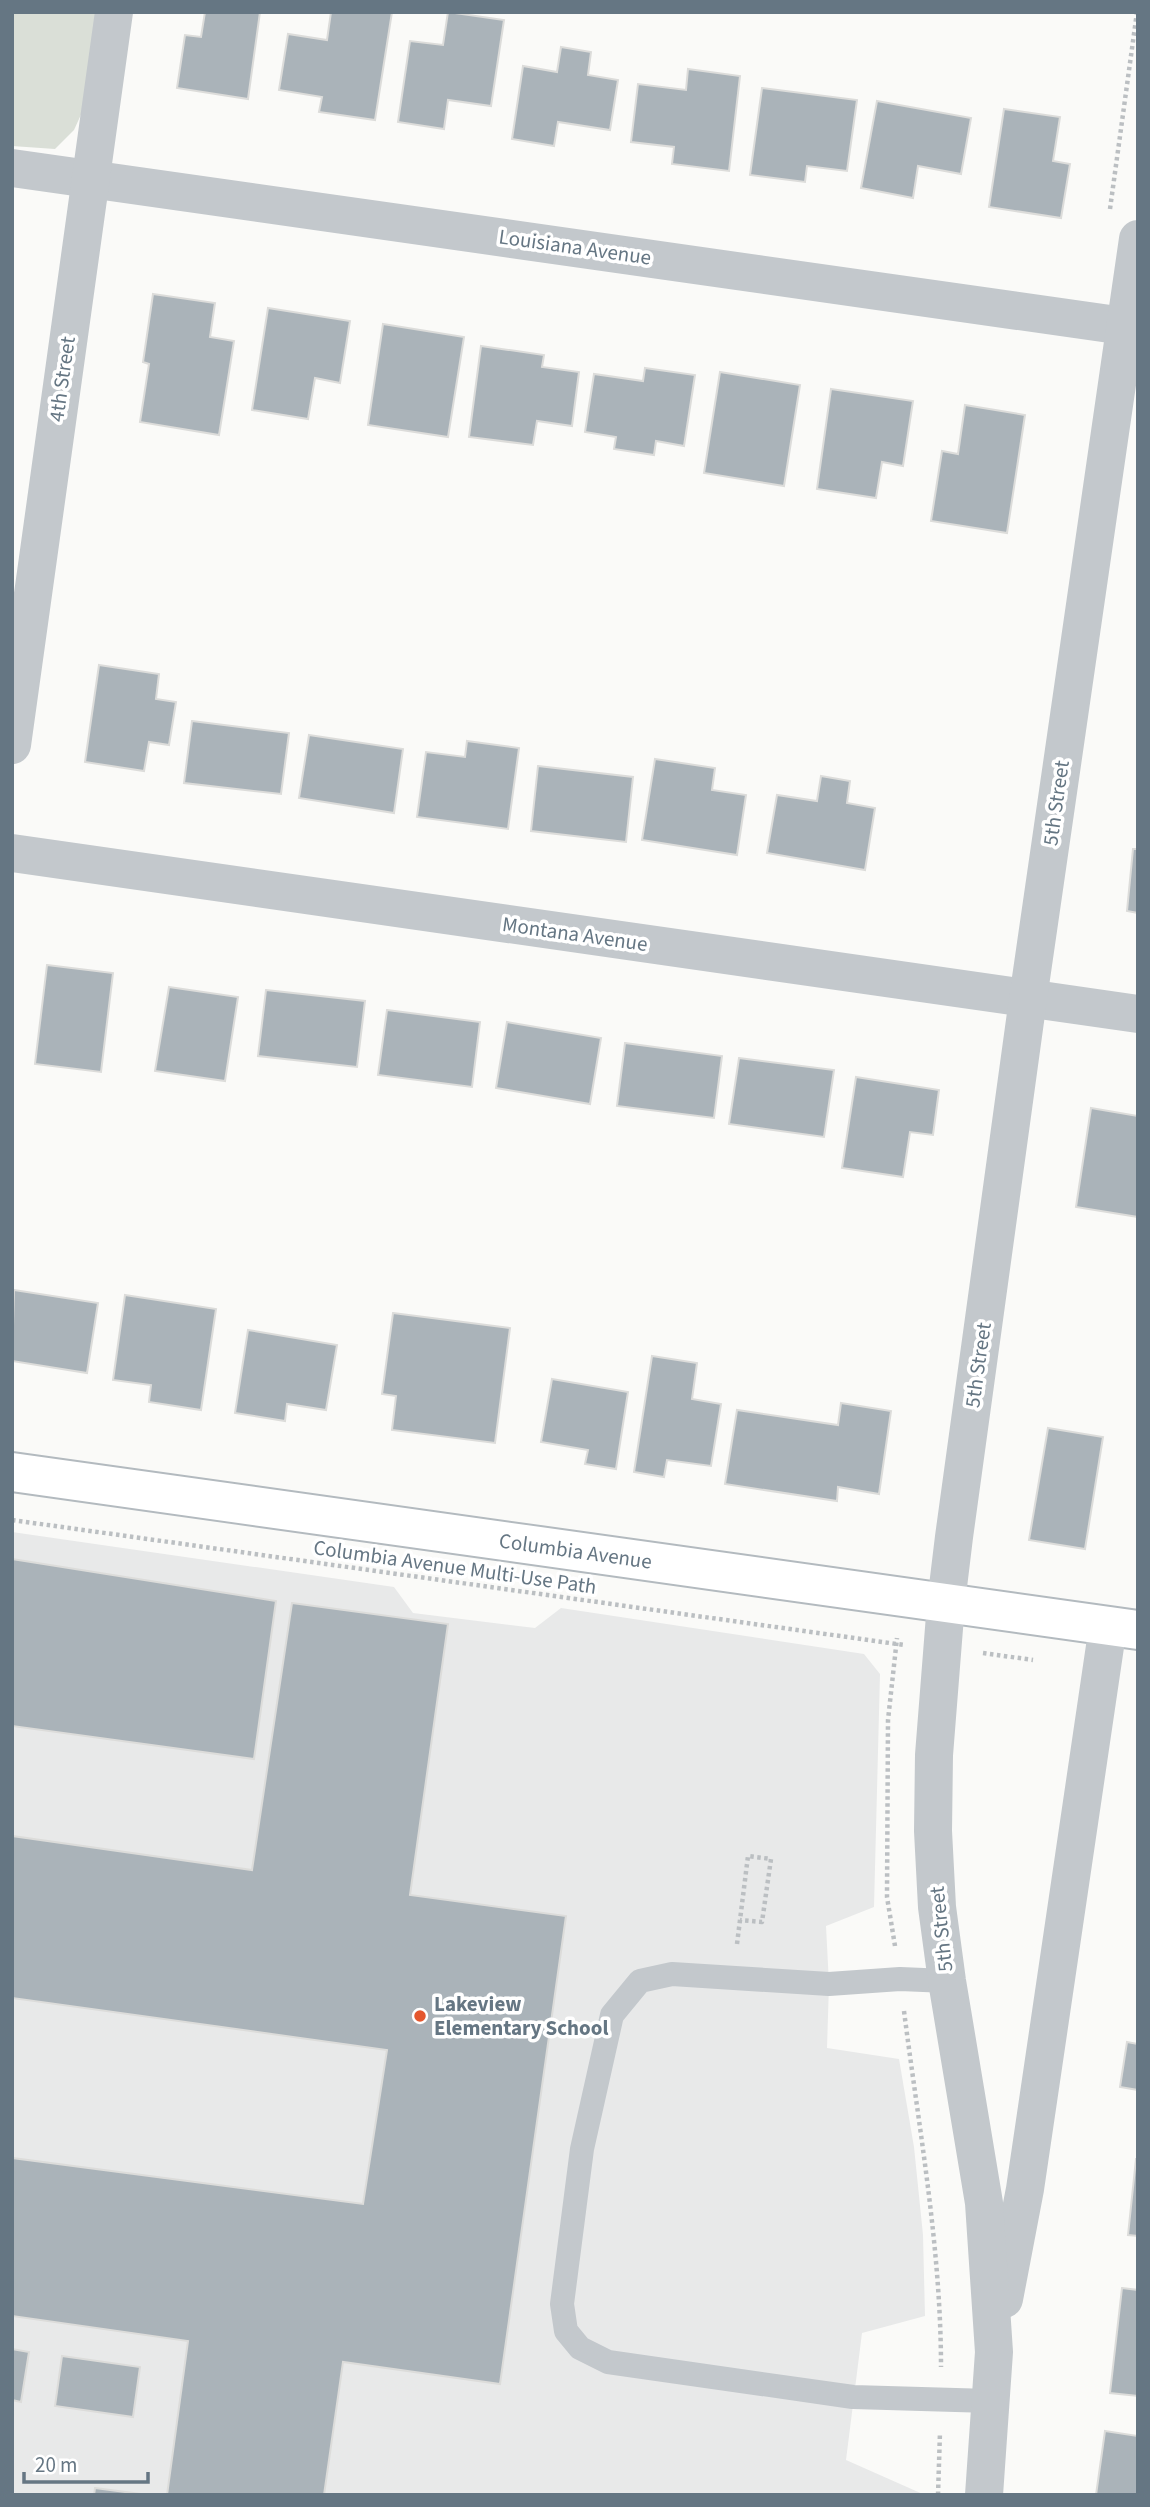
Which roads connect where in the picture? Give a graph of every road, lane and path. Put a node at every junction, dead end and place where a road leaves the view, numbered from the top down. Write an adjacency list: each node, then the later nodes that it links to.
1 (114, 12): 3 (street, 4th Street)
2 (12, 168): 3 (street, Louisiana Avenue)
3 (89, 179): 5 (street, Louisiana Avenue); 6 (street, 4th Street)
4 (1138, 239): 5 (street, 5th Street)
5 (1132, 327): 8 (street, 5th Street)
6 (12, 745)
7 (12, 853): 8 (street, Montana Avenue)
8 (1028, 999): 9 (street, Montana Avenue); 12 (street, 5th Street)
9 (1138, 1014)
10 (12, 1472): 12 (street, Columbia Avenue)
11 (12, 1520): 14 (path, Columbia Avenue Multi-Use Path)
12 (946, 1603): 13 (street, Columbia Avenue); 15 (street, 5th Street)
13 (1123, 1628): 21 (street)
14 (894, 1645): 15 (path, Columbia Avenue Multi-Use Path); 19 (path)
15 (944, 1646): 16 (path, Columbia Avenue Multi-Use Path); 20 (street, 5th Street)
16 (1034, 1660)
17 (740, 1920): 17 (path); 18 (path)
18 (737, 1944)
19 (900, 1979): 20 (lane); 22 (path); 22 (lane)
20 (947, 1981): 21 (street, 5th Street)
21 (994, 2352): 23 (street, 5th Street)
22 (941, 2400): 23 (lane); 24 (path)
23 (990, 2401): 25 (street, 5th Street)
24 (938, 2495)
25 (984, 2495)

